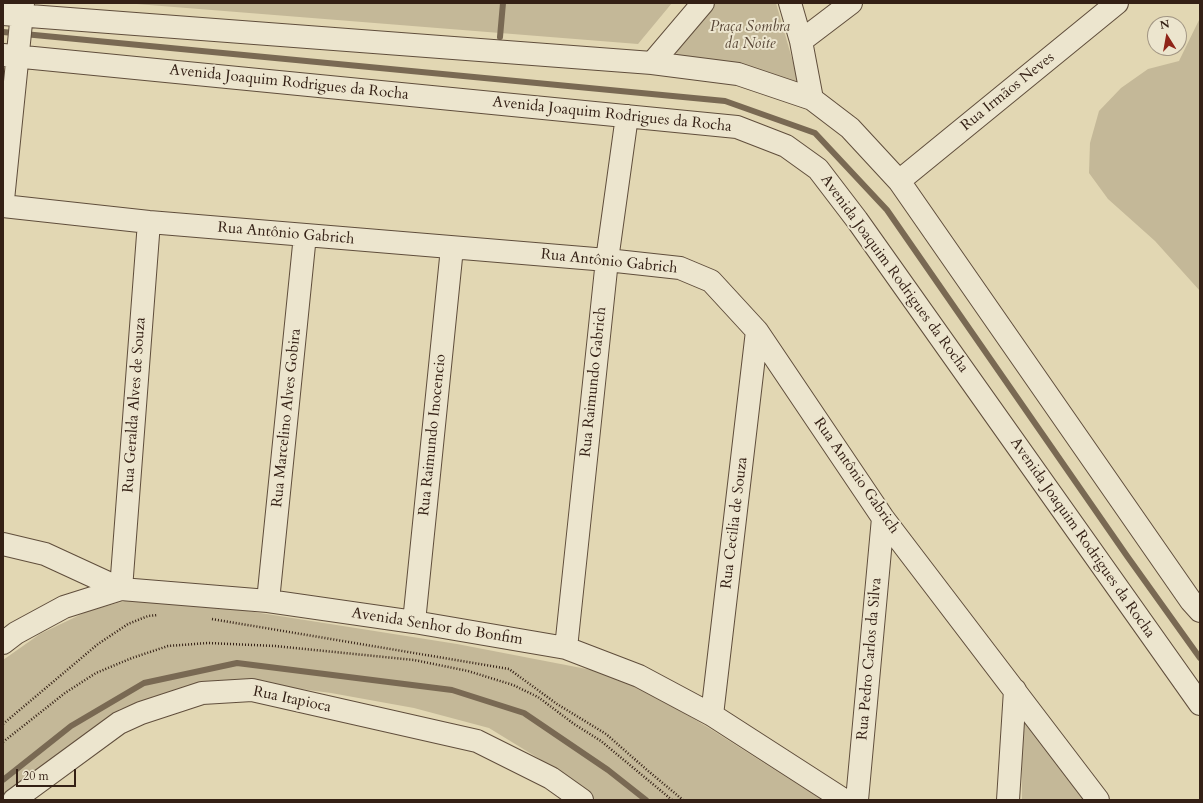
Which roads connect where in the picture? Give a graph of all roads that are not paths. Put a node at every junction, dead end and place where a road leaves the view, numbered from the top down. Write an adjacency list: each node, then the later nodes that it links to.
1 (703, 3): 7 (street)
2 (790, 3): 6 (street)
3 (851, 3): 6 (street)
4 (1117, 3): 10 (street, Rua Irmãos Neves)
5 (15, 30): 7 (street); 9 (street, Avenida Joaquim Rodrigues da Rocha); 11 (street)
6 (801, 41): 8 (street)
7 (652, 63): 8 (street)
8 (812, 98): 10 (street)
9 (627, 116): 16 (street, Rua Raimundo Gabrich); 27 (street, Avenida Joaquim Rodrigues da Rocha)
10 (899, 181): 22 (street)
11 (3, 200)
12 (3, 206): 13 (street, Rua Antônio Gabrich)
13 (149, 222): 14 (street, Rua Antônio Gabrich); 20 (street, Rua Geralda Alves de Souza)
14 (305, 235): 15 (street, Rua Antônio Gabrich); 21 (street, Rua Marcelino Alves Gobira)
15 (452, 248): 16 (street, Rua Antônio Gabrich); 23 (street, Rua Raimundo Inocencio)
16 (607, 260): 17 (street, Rua Antônio Gabrich); 25 (street, Rua Raimundo Gabrich)
17 (757, 331): 18 (street, Rua Antônio Gabrich); 28 (street, Rua Cecilia de Souza)
18 (883, 518): 26 (street, Rua Antônio Gabrich); 32 (street, Rua Pedro Carlos da Silva)
19 (3, 544): 20 (street)
20 (121, 589): 21 (street, Avenida Senhor do Bonfim); 24 (street, Avenida Senhor do Bonfim)
21 (268, 601): 23 (street, Avenida Senhor do Bonfim)
22 (1200, 611)
23 (414, 622): 25 (street, Avenida Senhor do Bonfim)
24 (3, 643)
25 (566, 648): 28 (street, Avenida Senhor do Bonfim)
26 (1015, 690): 33 (street); 34 (street, Rua Antônio Gabrich)
27 (1200, 704)
28 (712, 714): 31 (street, Avenida Senhor do Bonfim)
29 (14, 800): 30 (street, Rua Itapioca)
30 (582, 800)
31 (844, 800)
32 (858, 800)
33 (1008, 800)
34 (1098, 800)

